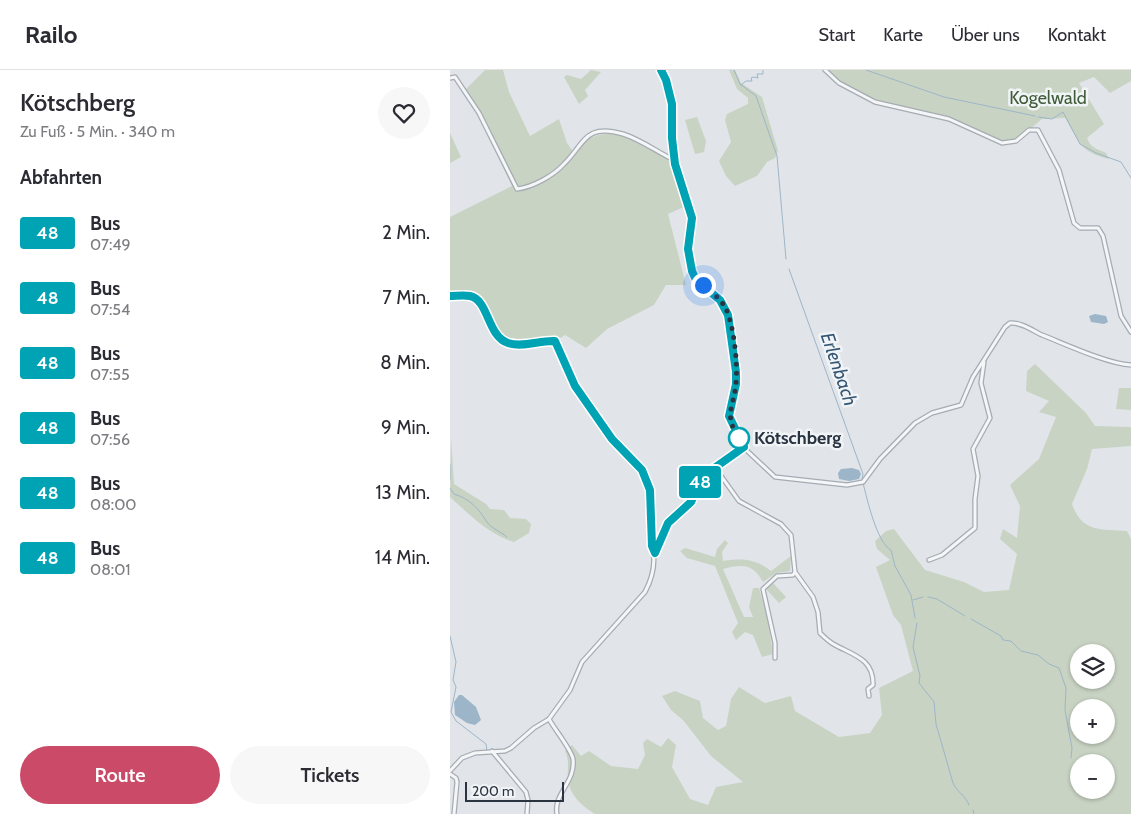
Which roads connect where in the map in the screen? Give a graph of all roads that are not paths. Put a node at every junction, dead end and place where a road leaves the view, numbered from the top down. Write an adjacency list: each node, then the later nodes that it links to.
1 (661, 70): 4 (street)
2 (824, 70): 6 (street)
3 (450, 78): 4 (street)
4 (674, 158): 9 (street)
5 (450, 296): 11 (street)
6 (1131, 332)
7 (984, 362): 8 (street); 9 (street); 12 (street)
8 (1131, 365)
9 (744, 447): 10 (street)
10 (714, 466): 11 (street); 13 (street)
11 (655, 553): 16 (street)
12 (929, 560)
13 (795, 572): 14 (street); 15 (street)
14 (775, 658)
15 (869, 696)
16 (549, 719): 17 (street); 21 (street)
17 (492, 751): 18 (street); 20 (street)
18 (450, 773): 19 (street)
19 (454, 814)
20 (527, 814)
21 (557, 814)

